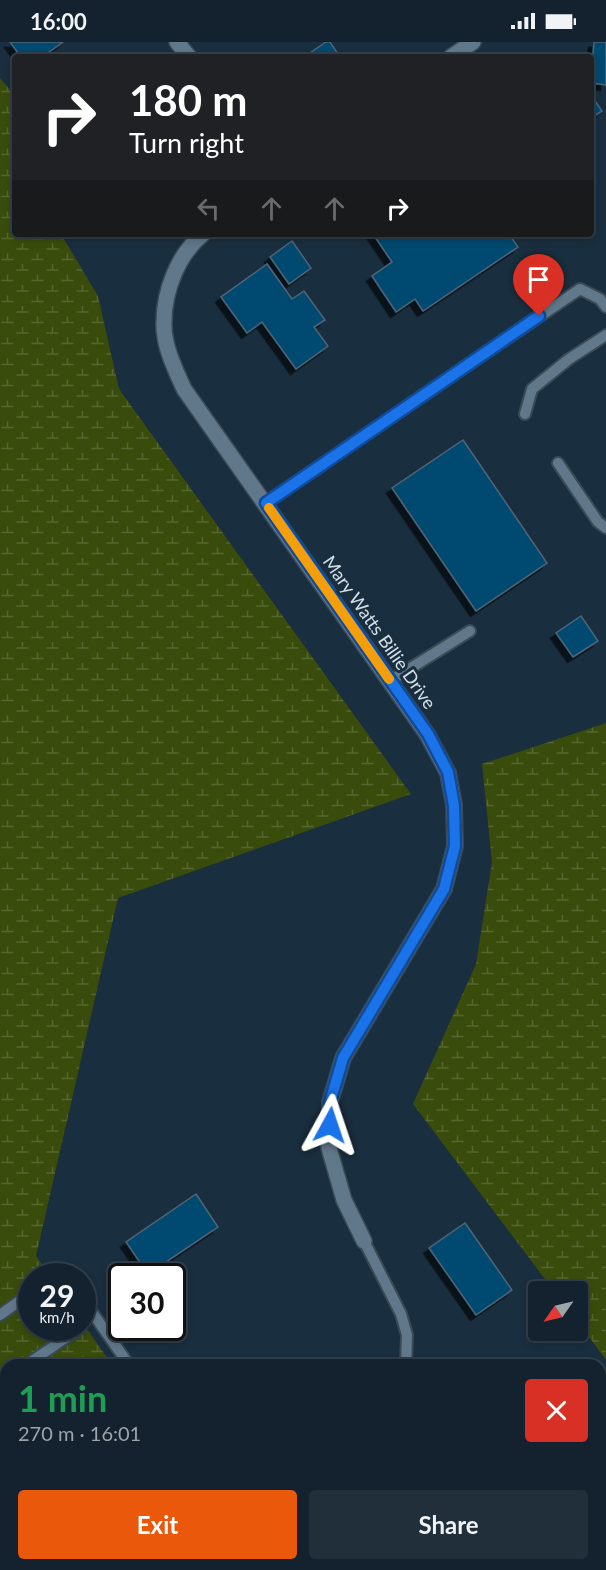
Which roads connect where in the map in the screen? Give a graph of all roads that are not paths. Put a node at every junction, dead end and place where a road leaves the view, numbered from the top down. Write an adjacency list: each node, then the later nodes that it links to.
1 (177, 42): 3 (street)
2 (473, 42): 4 (street)
3 (187, 54)
4 (455, 54)
5 (199, 237): 10 (street, Mary Watts Billie Drive)
6 (606, 307): 10 (lane)
7 (606, 335): 8 (lane)
8 (525, 414)
9 (558, 463): 11 (lane)
10 (266, 503): 13 (street, Mary Watts Billie Drive)
11 (606, 528)
12 (470, 632): 13 (lane)
13 (390, 681): 14 (street, Mary Watts Billie Drive)
14 (364, 1241): 21 (lane)
15 (18, 1302): 16 (lane)
16 (0, 1315)
17 (96, 1317): 20 (lane)
18 (61, 1341): 19 (lane)
19 (35, 1359)
20 (123, 1359)
21 (406, 1359)

